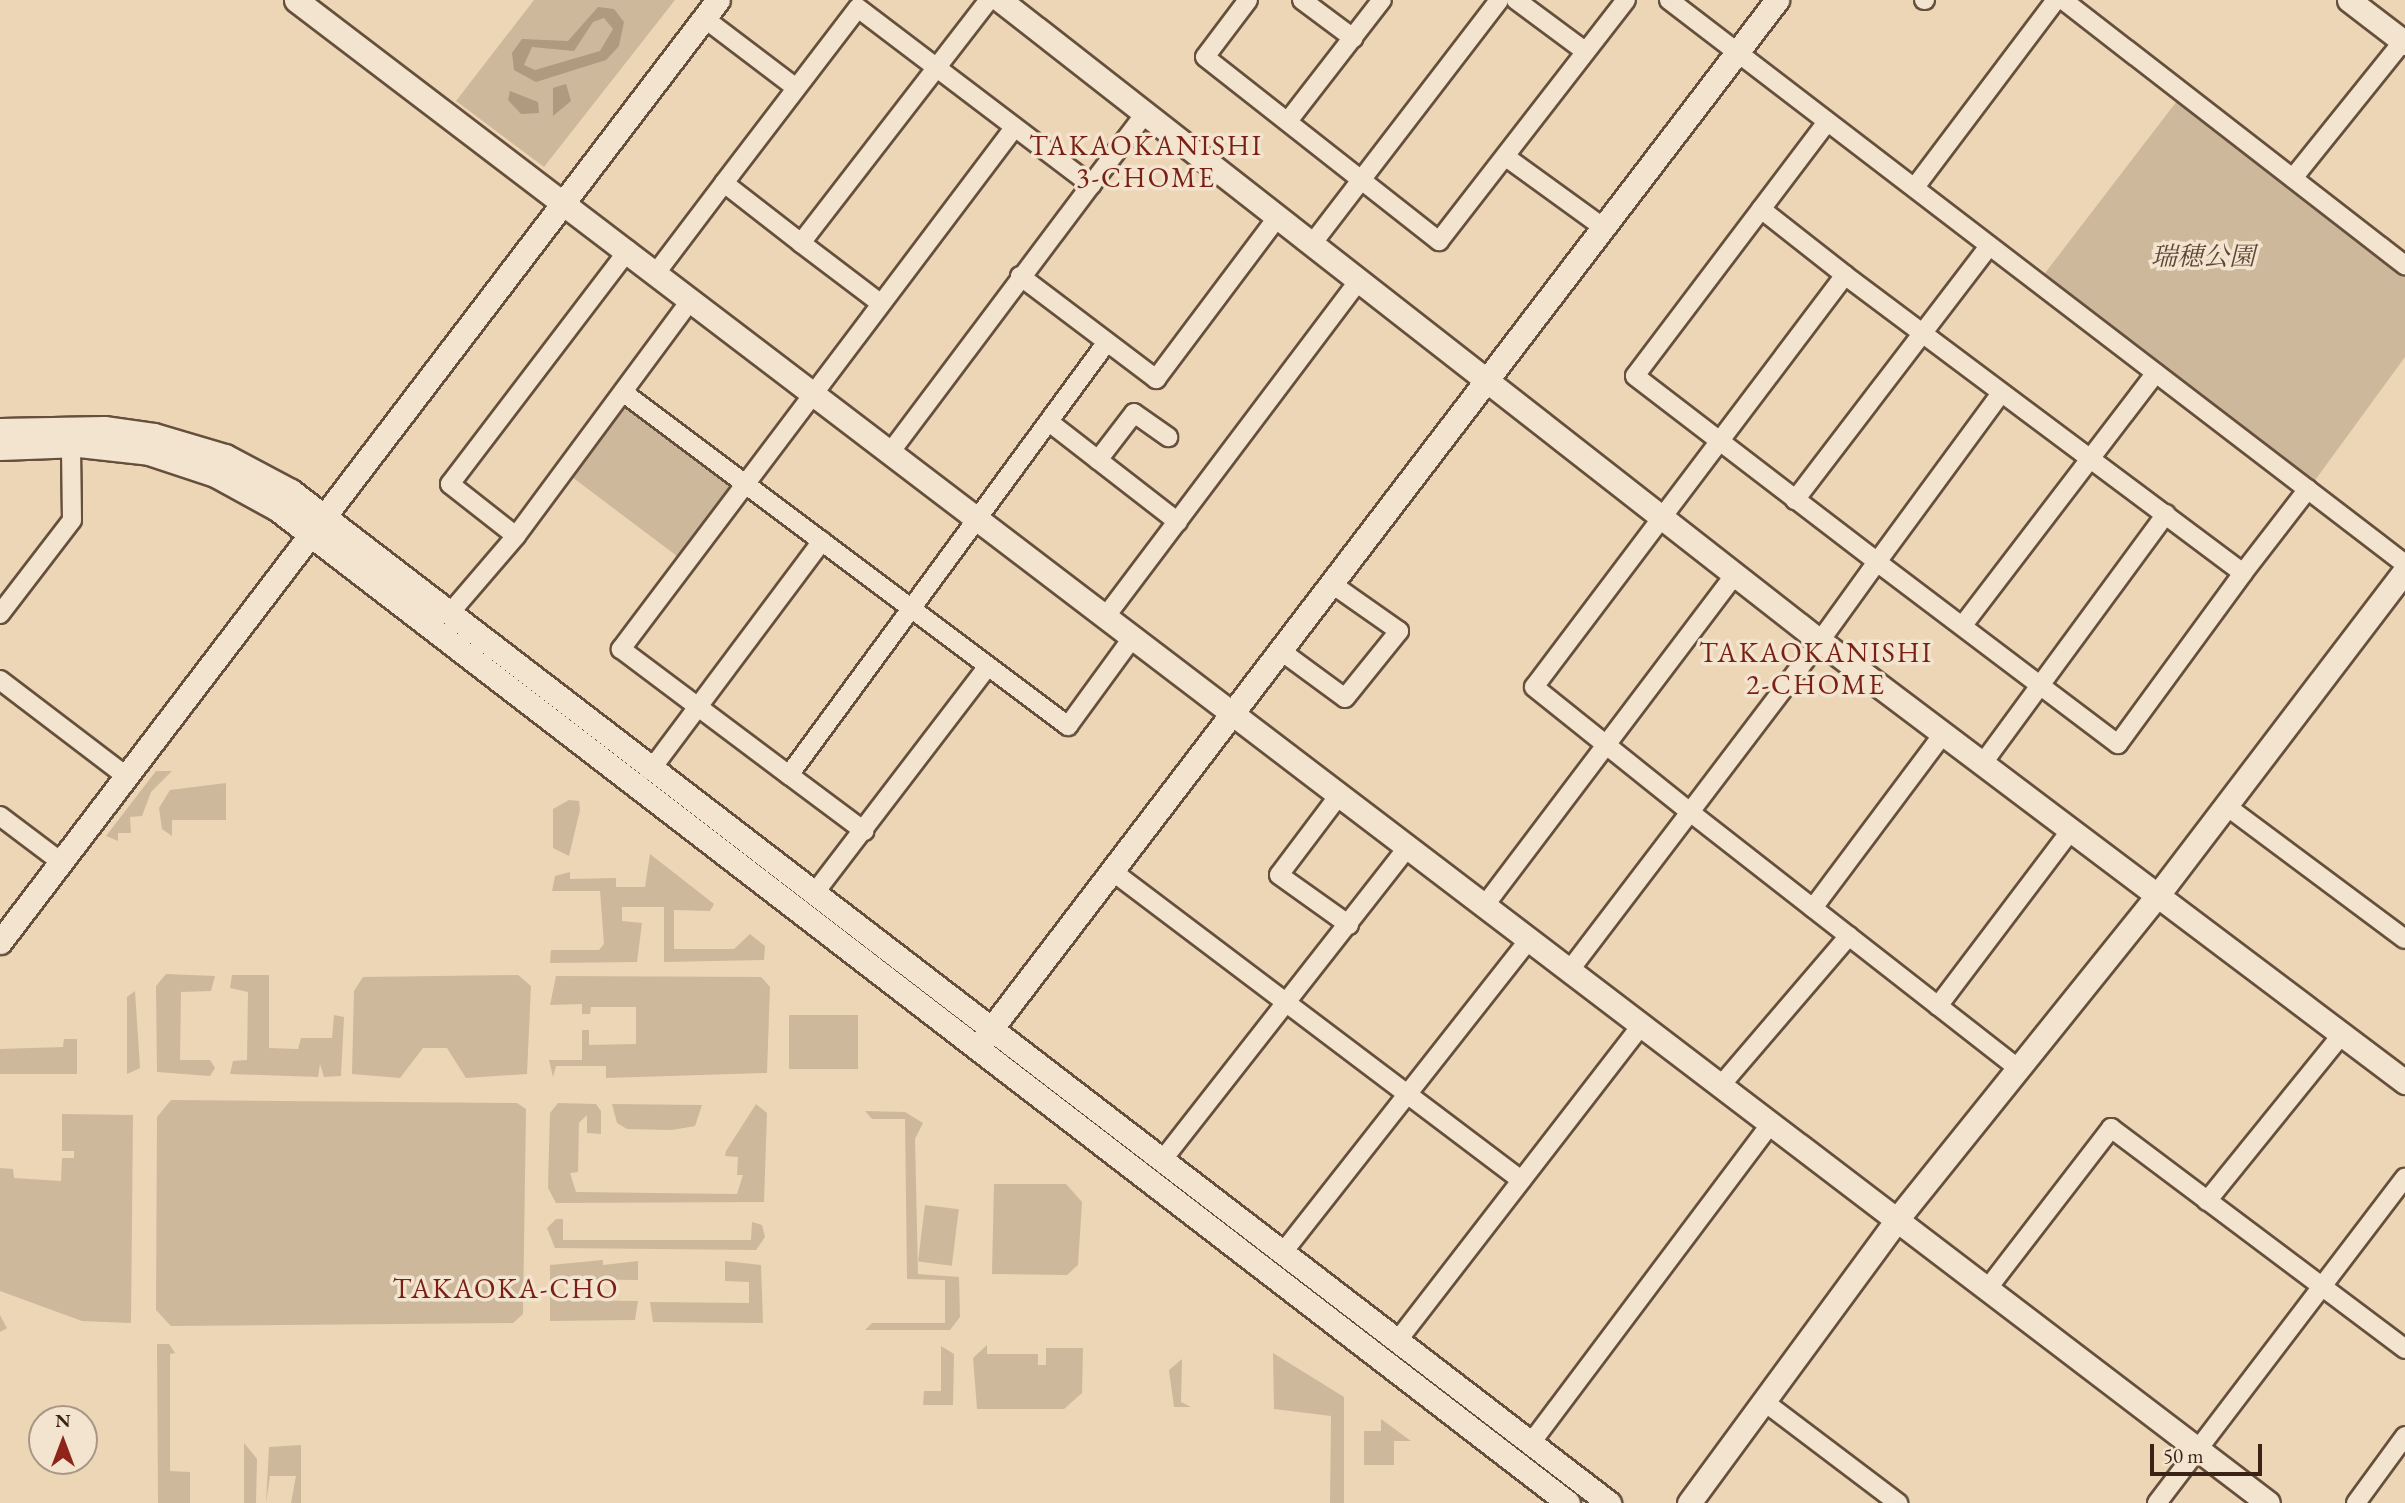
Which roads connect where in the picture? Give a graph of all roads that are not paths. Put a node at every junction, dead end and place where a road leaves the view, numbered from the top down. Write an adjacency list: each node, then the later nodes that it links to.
1 (296, 0): 32 (street)
2 (989, 0): 20 (street)
3 (1000, 0): 22 (street)
4 (1248, 0): 23 (street)
5 (1302, 0): 16 (street)
6 (1382, 0): 16 (street)
7 (1499, 0): 28 (street)
8 (1516, 0): 18 (street)
9 (1626, 0): 18 (street)
10 (1669, 0): 19 (street)
11 (1777, 0): 19 (street)
12 (2056, 0): 31 (street)
13 (2063, 0): 27 (street)
14 (2349, 0): 17 (street)
15 (711, 9): 21 (street); 32 (street)
16 (1353, 38): 23 (street)
17 (2404, 42): 27 (street)
18 (1585, 51): 26 (street)
19 (1738, 52): 24 (street); 35 (street)
20 (939, 67): 21 (street); 25 (street); 36 (street)
21 (795, 87): 29 (street)
22 (1143, 115): 30 (street); 34 (street)
23 (1288, 121): 28 (street)
24 (1827, 121): 31 (street); 33 (street)
25 (1014, 128): 30 (street); 46 (street)
26 (1506, 157): 28 (street); 35 (street)
27 (2293, 178): 40 (street)
28 (1361, 180): 37 (street)
29 (724, 183): 36 (street); 41 (street)
30 (1091, 185): 43 (street)
31 (1915, 187): 38 (street)
32 (565, 200): 39 (street); 67 (street)
33 (1761, 209): 42 (street); 57 (street)
34 (1277, 218): 37 (street); 48 (street)
35 (1604, 228): 50 (street)
36 (801, 243): 46 (street)
37 (1312, 244): 44 (street)
38 (1989, 246): 47 (street); 49 (street)
39 (628, 250): 41 (street); 72 (street)
40 (2405, 265)
41 (656, 273): 45 (street)
42 (1845, 275): 47 (street); 57 (street)
43 (1020, 276): 48 (street); 60 (street)
44 (1358, 281): 50 (street); 70 (street)
45 (690, 301): 51 (street); 52 (street)
46 (880, 303): 51 (street)
47 (1919, 332): 53 (street); 65 (street)
48 (1107, 342): 54 (street)
49 (2156, 373): 61 (street); 64 (street)
50 (1487, 382): 69 (street); 79 (street)
51 (813, 392): 60 (street); 63 (street)
52 (624, 393): 63 (street); 72 (street)
53 (2001, 393): 61 (street); 74 (street)
54 (1049, 422): 62 (street); 68 (street)
55 (0, 430): 67 (street)
56 (1168, 436): 62 (street)
57 (1721, 445): 65 (street); 69 (street)
58 (71, 446): 59 (street); 71 (street); 82 (street)
59 (0, 448)
60 (892, 450): 68 (street)
61 (2091, 457): 66 (street); 84 (street)
62 (1098, 460): 70 (street)
63 (744, 479): 73 (street); 91 (street)
64 (2308, 489): 75 (street); 77 (street)
65 (1795, 500): 74 (street)
66 (2166, 514): 77 (street); 90 (street)
67 (324, 516): 71 (street); 81 (street)
68 (978, 518): 80 (street); 83 (street)
69 (1665, 521): 78 (street); 94 (street)
70 (1178, 522): 83 (street)
71 (310, 535): 98 (street); 123 (street)
72 (516, 536): 81 (street)
73 (822, 541): 80 (street); 91 (street)
74 (1877, 562): 84 (street); 86 (street)
75 (2405, 564)
76 (2405, 570): 100 (street)
77 (2243, 573): 90 (street)
78 (1735, 575): 86 (street); 94 (street)
79 (1332, 584): 87 (street); 87 (street)
80 (909, 606): 88 (street); 97 (street)
81 (450, 613): 96 (street)
82 (0, 614)
83 (1106, 616): 85 (street)
84 (1963, 625): 90 (street)
85 (1133, 637): 88 (street); 92 (street)
86 (1820, 641): 93 (street); 101 (street)
87 (1281, 651): 92 (street)
88 (988, 666): 104 (street)
89 (0, 680): 98 (street)
90 (2038, 684): 95 (street)
91 (699, 710): 96 (street); 97 (street)
92 (1234, 714): 99 (street); 107 (street)
93 (1944, 733): 95 (street); 111 (street)
94 (1606, 745): 101 (street); 110 (street)
95 (1983, 763): 103 (street)
96 (650, 771): 108 (street)
97 (789, 775): 104 (street)
98 (126, 776): 106 (street)
99 (1340, 794): 105 (street); 112 (street)
100 (2225, 805): 109 (street); 114 (street)
101 (1690, 813): 111 (street); 117 (street)
102 (0, 816): 106 (street)
103 (2071, 830): 109 (street); 119 (street)
104 (864, 831): 108 (street)
105 (1408, 847): 110 (street); 112 (street)
106 (61, 862): 116 (street)
107 (1112, 871): 118 (street); 120 (street)
108 (813, 895): 120 (street)
109 (2157, 896): 122 (street); 124 (street)
110 (1485, 905): 115 (street)
111 (1813, 908): 113 (street)
112 (1349, 925): 118 (street)
113 (1849, 936): 119 (street); 126 (street)
114 (2405, 939)
115 (1529, 940): 117 (street); 127 (street)
116 (0, 942)
117 (1569, 971): 121 (street)
118 (1289, 1005): 127 (street); 129 (street)
119 (1938, 1006): 124 (street)
120 (993, 1027): 123 (street); 129 (street)
121 (1641, 1027): 126 (street); 131 (street)
122 (2342, 1034): 125 (street); 132 (street)
123 (979, 1045): 143 (street)
124 (2019, 1069): 133 (street)
125 (2405, 1082)
126 (1722, 1084): 128 (street)
127 (1405, 1093): 131 (street); 134 (street)
128 (1772, 1122): 133 (street); 141 (street)
129 (1164, 1158): 134 (street)
130 (2405, 1179): 135 (street)
131 (1521, 1180): 137 (street)
132 (2207, 1201): 135 (street); 136 (street)
133 (1898, 1217): 136 (street); 139 (street)
134 (1284, 1251): 137 (street)
135 (2321, 1287): 138 (street); 142 (street)
136 (1988, 1288): 142 (street)
137 (1398, 1340): 141 (street)
138 (2405, 1349)
139 (1766, 1403): 145 (street); 146 (street)
140 (2405, 1436): 149 (street)
141 (1531, 1443): 144 (street)
142 (2196, 1449): 147 (street); 148 (street)
143 (1568, 1503)
144 (1609, 1503)
145 (1689, 1503)
146 (1898, 1503)
147 (2157, 1503)
148 (2268, 1503)
149 (2356, 1503)

